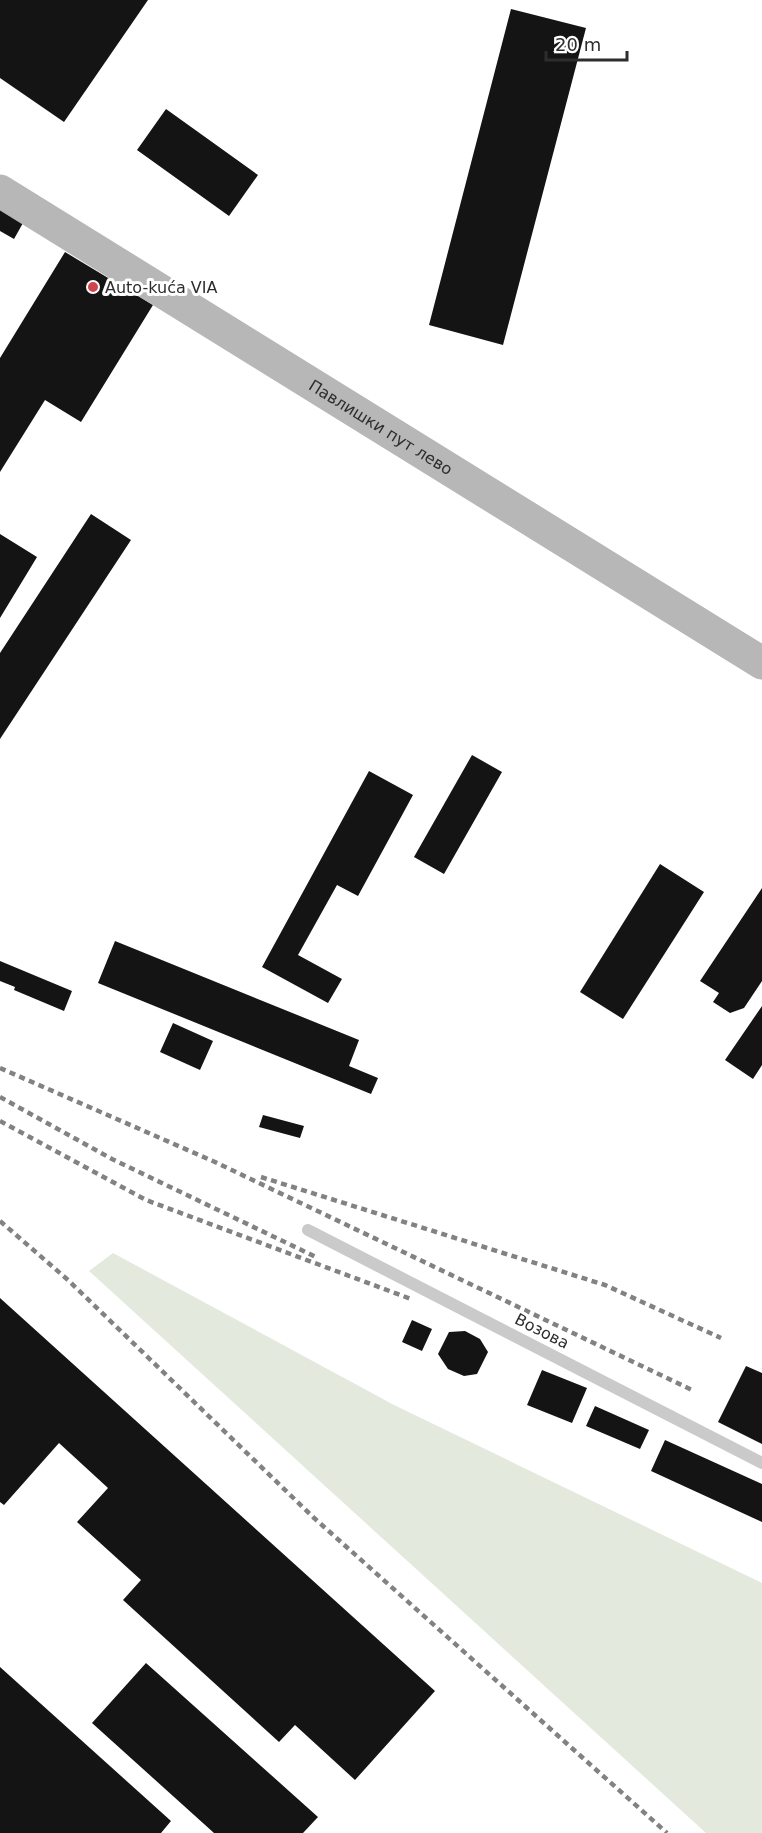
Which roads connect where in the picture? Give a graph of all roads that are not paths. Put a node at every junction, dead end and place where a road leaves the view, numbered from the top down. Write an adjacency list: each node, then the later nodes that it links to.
1 (0, 191): 2 (street, Павлишки пут лево)
2 (762, 663)
3 (308, 1230): 4 (lane, Возова)
4 (762, 1463)

